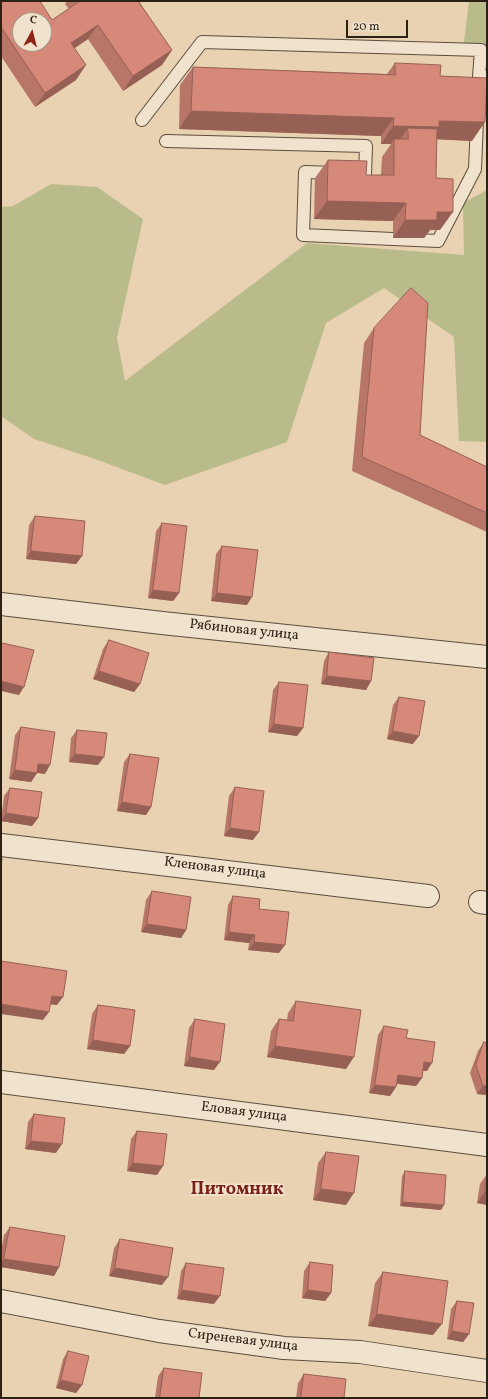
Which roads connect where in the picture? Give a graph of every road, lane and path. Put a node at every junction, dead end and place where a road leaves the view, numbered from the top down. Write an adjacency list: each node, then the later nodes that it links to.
1 (483, 77): 2 (lane); 3 (lane)
2 (142, 120)
3 (166, 141)
4 (1, 604): 5 (street, Рябиновая улица)
5 (487, 657)
6 (1, 845): 7 (street, Кленовая улица)
7 (428, 896)
8 (1, 1082): 9 (street, Еловая улица)
9 (487, 1145)
10 (1, 1301): 11 (street, Сиреневая улица)
11 (487, 1371)

